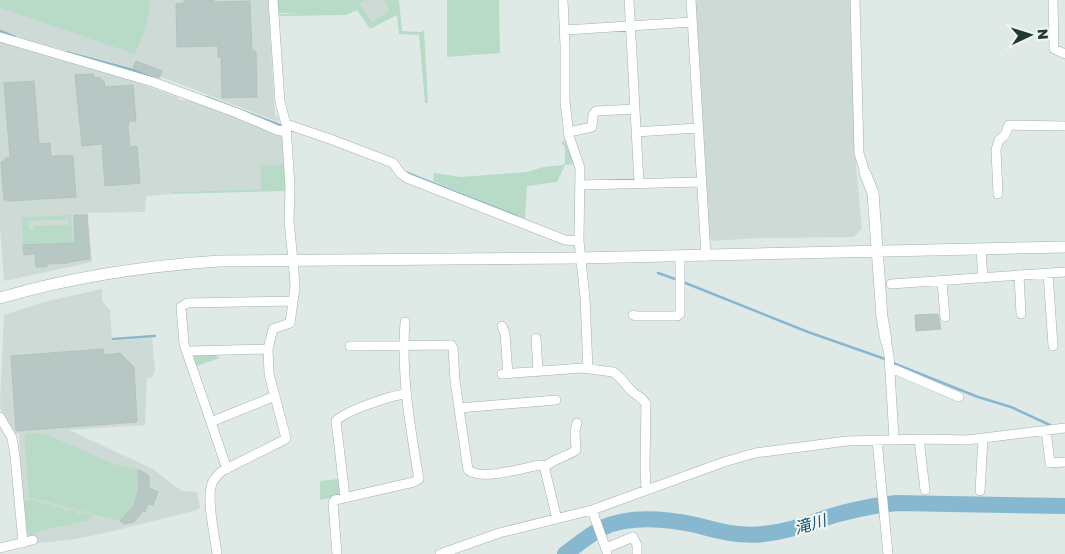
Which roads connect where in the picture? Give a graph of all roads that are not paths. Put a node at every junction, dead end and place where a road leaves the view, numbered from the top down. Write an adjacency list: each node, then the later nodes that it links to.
1 (273, 0): 14 (street)
2 (563, 0): 9 (street)
3 (628, 0): 8 (street)
4 (691, 0): 7 (street)
5 (855, 0): 18 (street)
6 (1053, 0): 11 (street)
7 (692, 22): 8 (street); 15 (street)
8 (630, 26): 9 (street); 12 (street)
9 (565, 30): 16 (street)
10 (0, 37): 14 (street)
11 (1065, 54)
12 (635, 108): 16 (street); 17 (street)
13 (1065, 126): 22 (street)
14 (286, 128): 23 (street); 30 (street)
15 (698, 128): 17 (street); 19 (street)
16 (569, 132): 21 (street)
17 (636, 132): 20 (street)
18 (865, 173): 26 (street)
19 (701, 182): 20 (street); 28 (street)
20 (639, 184): 21 (street)
21 (580, 185): 23 (street)
22 (998, 194)
23 (579, 241): 29 (street)
24 (1065, 247): 25 (street)
25 (981, 249): 26 (street); 34 (street)
26 (877, 252): 28 (street); 45 (street)
27 (680, 256): 28 (street); 29 (street); 40 (street)
28 (706, 256)
29 (580, 258): 30 (street); 52 (street)
30 (294, 260): 37 (street); 38 (street)
31 (1065, 272): 32 (street)
32 (1048, 273): 33 (street); 48 (street)
33 (1019, 275): 34 (street); 39 (street)
34 (982, 278): 35 (street)
35 (942, 280): 36 (street); 41 (street)
36 (891, 284)
37 (0, 298)
38 (292, 300): 49 (street); 50 (street)
39 (1021, 314)
40 (632, 315)
41 (945, 318)
42 (405, 322): 46 (street)
43 (502, 326): 53 (street)
44 (536, 338): 53 (street)
45 (886, 340): 51 (street)
46 (403, 345): 47 (street); 54 (street); 58 (street)
47 (350, 346)
48 (1053, 346)
49 (268, 349): 50 (street); 55 (street)
50 (186, 352): 60 (street)
51 (890, 366): 56 (street); 64 (street)
52 (588, 369): 53 (street); 71 (street)
53 (538, 372)
54 (406, 394): 74 (street); 74 (street)
55 (275, 396): 60 (street); 69 (street)
56 (959, 397)
57 (556, 400): 58 (street)
58 (459, 408): 70 (street)
59 (0, 417): 78 (street)
60 (211, 422): 69 (street)
61 (577, 422): 70 (street)
62 (1065, 428): 63 (street)
63 (1046, 430): 66 (street); 68 (street)
64 (894, 439): 65 (street); 67 (street)
65 (919, 439): 66 (street); 72 (street)
66 (983, 439): 73 (street)
67 (877, 440): 71 (street); 85 (street)
68 (1065, 462)
69 (227, 468): 81 (street)
70 (545, 468): 76 (street)
71 (646, 490): 75 (street)
72 (925, 490)
73 (980, 491)
74 (345, 497): 82 (street)
75 (592, 510): 76 (street); 80 (street)
76 (557, 519): 83 (street)
77 (34, 540): 78 (street)
78 (18, 547): 79 (street)
79 (0, 548)
80 (606, 549): 84 (street)
81 (217, 554)
82 (337, 554)
83 (440, 554)
84 (637, 554)
85 (888, 554)

